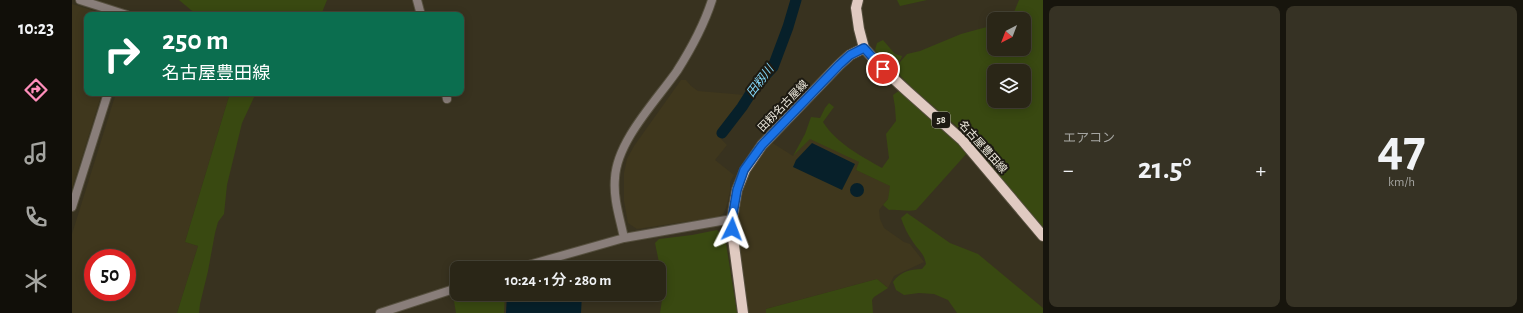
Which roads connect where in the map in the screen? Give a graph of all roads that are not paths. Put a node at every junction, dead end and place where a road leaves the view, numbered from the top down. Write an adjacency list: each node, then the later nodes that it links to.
1 (80, 0): 5 (street)
2 (417, 0): 6 (street)
3 (712, 0): 12 (street)
4 (858, 0): 7 (main road, 名古屋豊田線 / 58)
5 (118, 12)
6 (421, 12)
7 (864, 48): 10 (main road, 田籾名古屋線); 11 (main road, 名古屋豊田線 / 58)
8 (107, 96): 9 (street)
9 (72, 207)
10 (732, 219): 12 (street); 16 (main road, 田籾名古屋線)
11 (1043, 236)
12 (624, 238): 13 (street)
13 (543, 261)
14 (450, 290): 15 (street)
15 (380, 313)
16 (744, 313)

